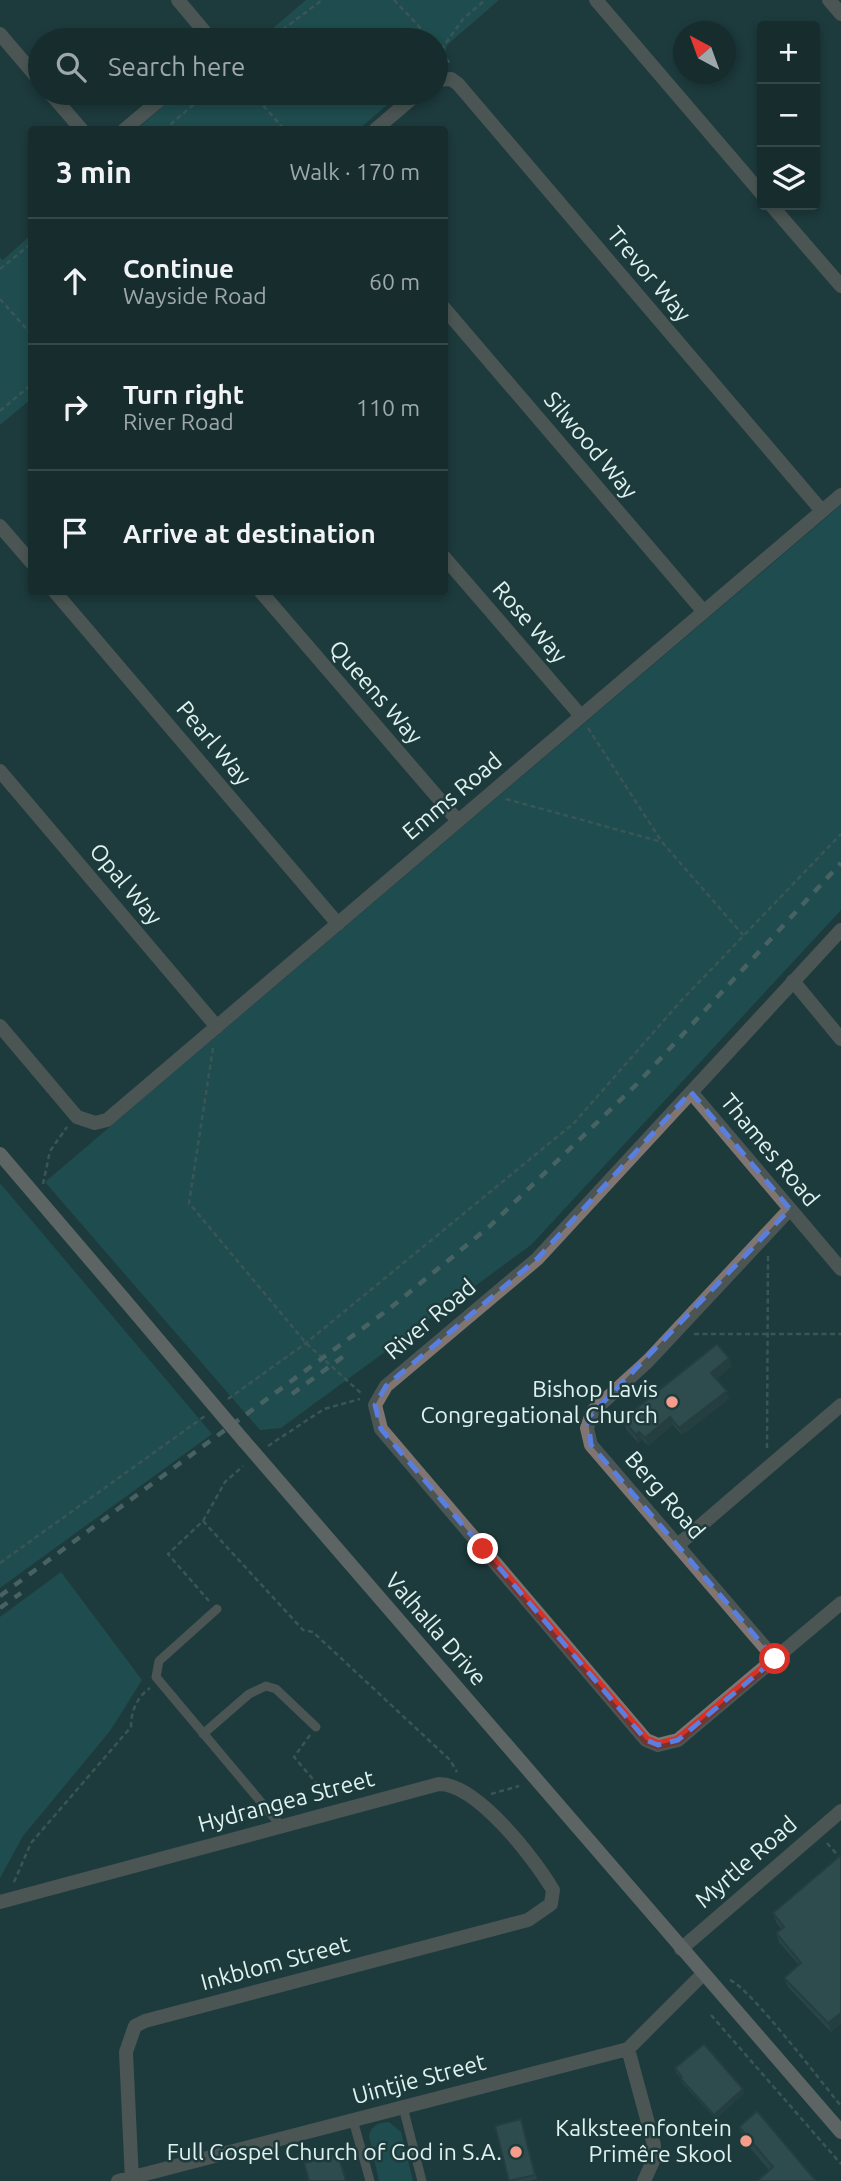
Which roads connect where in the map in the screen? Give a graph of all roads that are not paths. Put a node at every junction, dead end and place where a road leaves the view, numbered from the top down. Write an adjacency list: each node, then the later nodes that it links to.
1 (178, 0): 5 (street)
2 (596, 0): 15 (street)
3 (829, 0): 4 (street)
4 (841, 14)
5 (201, 28)
6 (0, 34): 7 (street)
7 (28, 67)
8 (448, 79): 20 (street, Trevor Way)
9 (60, 105): 12 (street)
10 (154, 105): 13 (street)
11 (404, 105): 14 (street)
12 (79, 126)
13 (129, 126)
14 (380, 126)
15 (757, 188)
16 (775, 210): 17 (street)
17 (841, 286)
18 (448, 313): 26 (street, Silwood Way)
19 (841, 495): 20 (street, Emms Road)
20 (822, 511): 26 (street, Emms Road)
21 (0, 526): 22 (street)
22 (28, 558)
23 (448, 562): 27 (street, Rose Way)
24 (58, 595): 30 (street, Pearl Way)
25 (264, 595): 29 (street, Queens Way)
26 (704, 612): 27 (street, Emms Road)
27 (581, 716): 29 (street, Emms Road)
28 (0, 771): 34 (street, Opal Way)
29 (458, 821): 30 (street, Emms Road)
30 (338, 924): 34 (street, Emms Road)
31 (841, 929): 32 (street, River Road)
32 (793, 981): 35 (street); 36 (street, River Road)
33 (0, 1026): 34 (street, Emms Road)
34 (217, 1027)
35 (841, 1039)
36 (691, 1092): 38 (street, Thames Road); 44 (street, River Road)
37 (0, 1154): 51 (main road, Valhalla Drive, bridge)
38 (790, 1209): 39 (street, Thames Road); 41 (street, Berg Road)
39 (841, 1269)
40 (841, 1405): 41 (street)
41 (678, 1544): 44 (street, Berg Road)
42 (841, 1603): 44 (street)
43 (217, 1609): 46 (lane)
44 (775, 1659)
45 (316, 1727): 46 (lane)
46 (203, 1734): 48 (lane)
47 (841, 1811): 51 (street, Myrtle Road)
48 (282, 1827): 49 (street, Hydrangea Street); 50 (street, Hydrangea Street)
49 (548, 1882): 57 (street, Inkblom Street)
50 (4, 1900)
51 (681, 1949): 52 (main road, Valhalla Drive)
52 (703, 1974): 53 (street); 56 (main road, Valhalla Drive)
53 (628, 2049): 54 (street, Uintjie Street); 60 (street)
54 (403, 2107): 55 (street, Uintjie Street); 59 (lane)
55 (353, 2120): 57 (street, Uintjie Street); 58 (lane)
56 (841, 2132)
57 (127, 2180)
58 (370, 2181)
59 (422, 2181)
60 (644, 2181)

